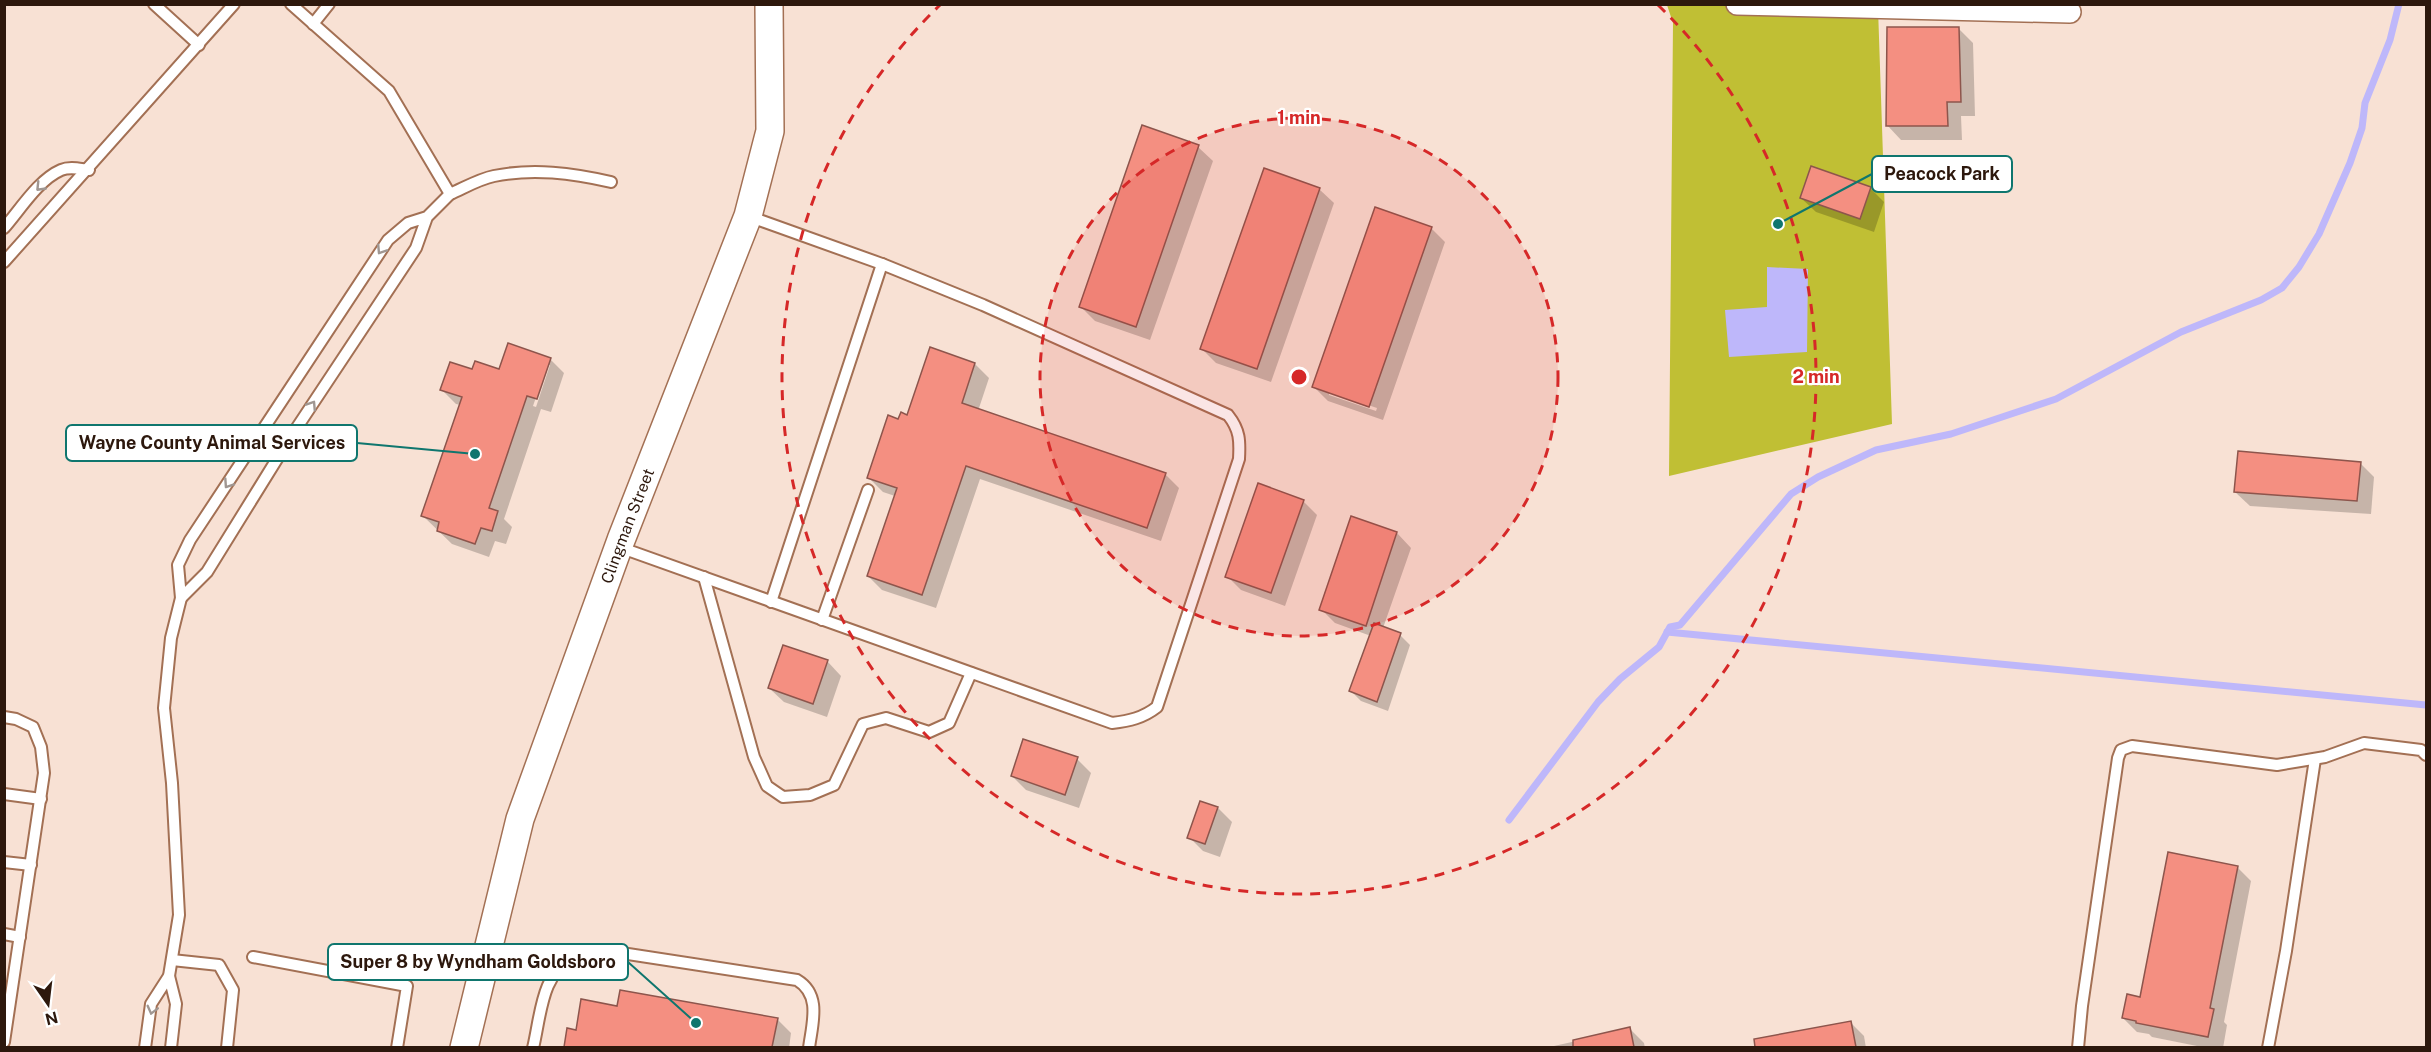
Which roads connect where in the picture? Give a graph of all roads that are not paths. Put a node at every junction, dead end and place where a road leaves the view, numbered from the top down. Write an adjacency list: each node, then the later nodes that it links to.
1 (154, 4): 9 (lane)
2 (234, 4): 9 (lane)
3 (291, 4): 8 (lane)
4 (329, 4): 8 (lane)
5 (769, 4): 13 (street, Clingman Street)
6 (1737, 4): 7 (street)
7 (2070, 12)
8 (313, 24): 12 (lane)
9 (199, 45): 10 (lane)
10 (89, 170): 15 (lane, one-way to 15); 16 (lane)
11 (610, 182): 12 (lane)
12 (450, 194): 14 (lane)
13 (748, 216): 17 (lane); 19 (street, Clingman Street)
14 (427, 217): 21 (lane, one-way to 14); 21 (lane, one-way to 21)
15 (4, 228)
16 (4, 262)
17 (882, 264): 22 (lane); 24 (lane)
18 (868, 490): 23 (lane)
19 (619, 547): 20 (lane); 43 (street, Clingman Street)
20 (704, 577): 22 (lane); 24 (lane)
21 (181, 598): 35 (lane)
22 (771, 602): 23 (lane)
23 (822, 620): 24 (lane)
24 (971, 673)
25 (4, 717): 29 (lane)
26 (2427, 755): 27 (lane)
27 (2315, 759): 46 (lane); 47 (lane)
28 (4, 794): 29 (lane)
29 (40, 799): 31 (lane)
30 (4, 862): 31 (lane)
31 (31, 866): 33 (lane)
32 (4, 934): 33 (lane)
33 (20, 937): 37 (lane)
34 (253, 957): 42 (lane)
35 (172, 960): 36 (lane); 41 (lane)
36 (169, 975): 39 (lane, one-way to 39); 40 (lane)
37 (7, 1004): 38 (lane)
38 (4, 1041)
39 (145, 1047)
40 (171, 1047)
41 (226, 1047)
42 (397, 1047)
43 (464, 1047)
44 (533, 1047): 45 (lane)
45 (809, 1047)
46 (2078, 1047)
47 (2268, 1047)

